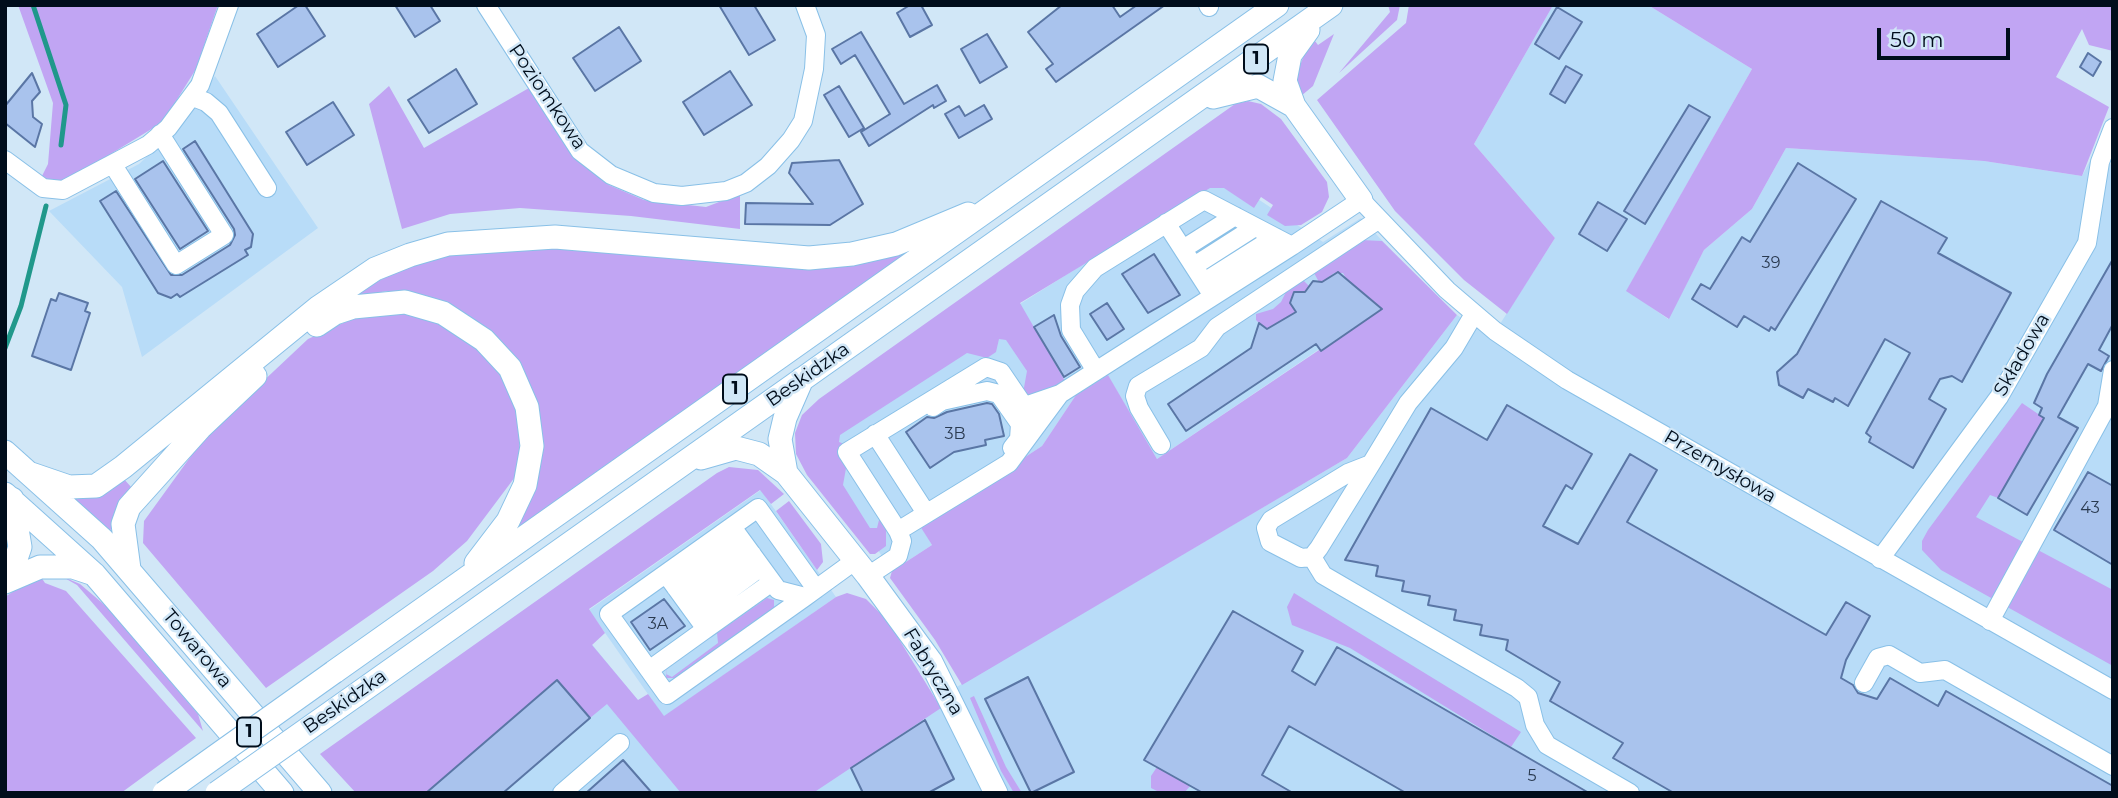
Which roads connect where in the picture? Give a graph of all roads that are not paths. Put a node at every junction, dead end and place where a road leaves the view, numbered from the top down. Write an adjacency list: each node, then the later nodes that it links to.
1 (229, 5): 6 (street)
2 (485, 5): 3 (street, Poziomkowa)
3 (805, 5)
4 (1277, 5): 14 (main road, Beskidzka / 1)
5 (1326, 9): 7 (main road, Beskidzka / 1); 8 (main road)
6 (193, 97): 10 (street); 13 (street)
7 (1192, 105): 8 (main road); 28 (main road, Beskidzka / 1)
8 (1294, 106): 15 (main road)
9 (2113, 128): 46 (street, Składowa)
10 (160, 134): 12 (street); 12 (street)
11 (5, 160): 12 (street)
12 (113, 164)
13 (267, 188)
14 (1007, 198): 39 (main road); 50 (main road, Beskidzka / 1)
15 (1361, 200): 17 (street, Przemysłowa); 21 (street)
16 (1235, 216): 18 (street); 19 (street); 22 (street)
17 (1378, 220): 25 (street, Przemysłowa); 34 (street)
18 (1169, 227): 22 (street); 27 (street)
19 (1255, 227): 20 (street); 23 (street)
20 (1275, 237): 21 (street); 24 (street)
21 (1292, 246): 24 (street)
22 (1183, 249): 23 (street)
23 (1194, 266): 24 (street)
24 (1209, 289): 27 (street)
25 (1474, 314): 37 (street); 46 (street, Przemysłowa)
26 (2113, 370): 54 (street)
27 (1096, 371): 29 (street)
28 (802, 379): 36 (main road, Beskidzka / 1); 38 (main road)
29 (1060, 394): 31 (street); 32 (street)
30 (936, 401): 31 (street); 33 (street); 40 (street)
31 (1025, 406): 32 (street)
32 (1038, 425): 40 (street)
33 (875, 434): 42 (street); 43 (street)
34 (1161, 445)
35 (5, 452): 39 (main road, Towarowa)
36 (685, 463): 38 (main road); 61 (main road, Beskidzka / 1, bridge)
37 (1370, 464): 45 (street); 45 (street)
38 (786, 473): 47 (main road, Fabryczna)
39 (31, 474): 48 (main road, Towarowa)
40 (980, 479): 42 (street)
41 (9, 497): 49 (main road); 51 (main road)
42 (926, 513): 43 (street)
43 (898, 531): 47 (street)
44 (752, 554): 52 (street); 52 (street); 53 (street); 53 (street); 53 (street)
45 (1312, 557): 66 (street)
46 (1880, 559): 54 (street, Przemysłowa)
47 (862, 568): 52 (street); 65 (main road, Fabryczna)
48 (129, 569): 50 (main road); 63 (main road, Towarowa)
49 (94, 574): 51 (main road); 62 (main road)
50 (464, 579): 60 (main road, Beskidzka / 1, bridge)
51 (7, 580)
52 (811, 593): 55 (street)
53 (686, 601): 55 (street); 55 (street)
54 (1990, 621): 57 (street, Przemysłowa)
55 (649, 670)
56 (1864, 683): 59 (street)
57 (2113, 690)
58 (621, 743): 64 (street)
59 (2113, 766)
60 (164, 793)
61 (216, 793)
62 (282, 793)
63 (320, 793)
64 (562, 793)
65 (996, 793)
66 (1630, 793)

